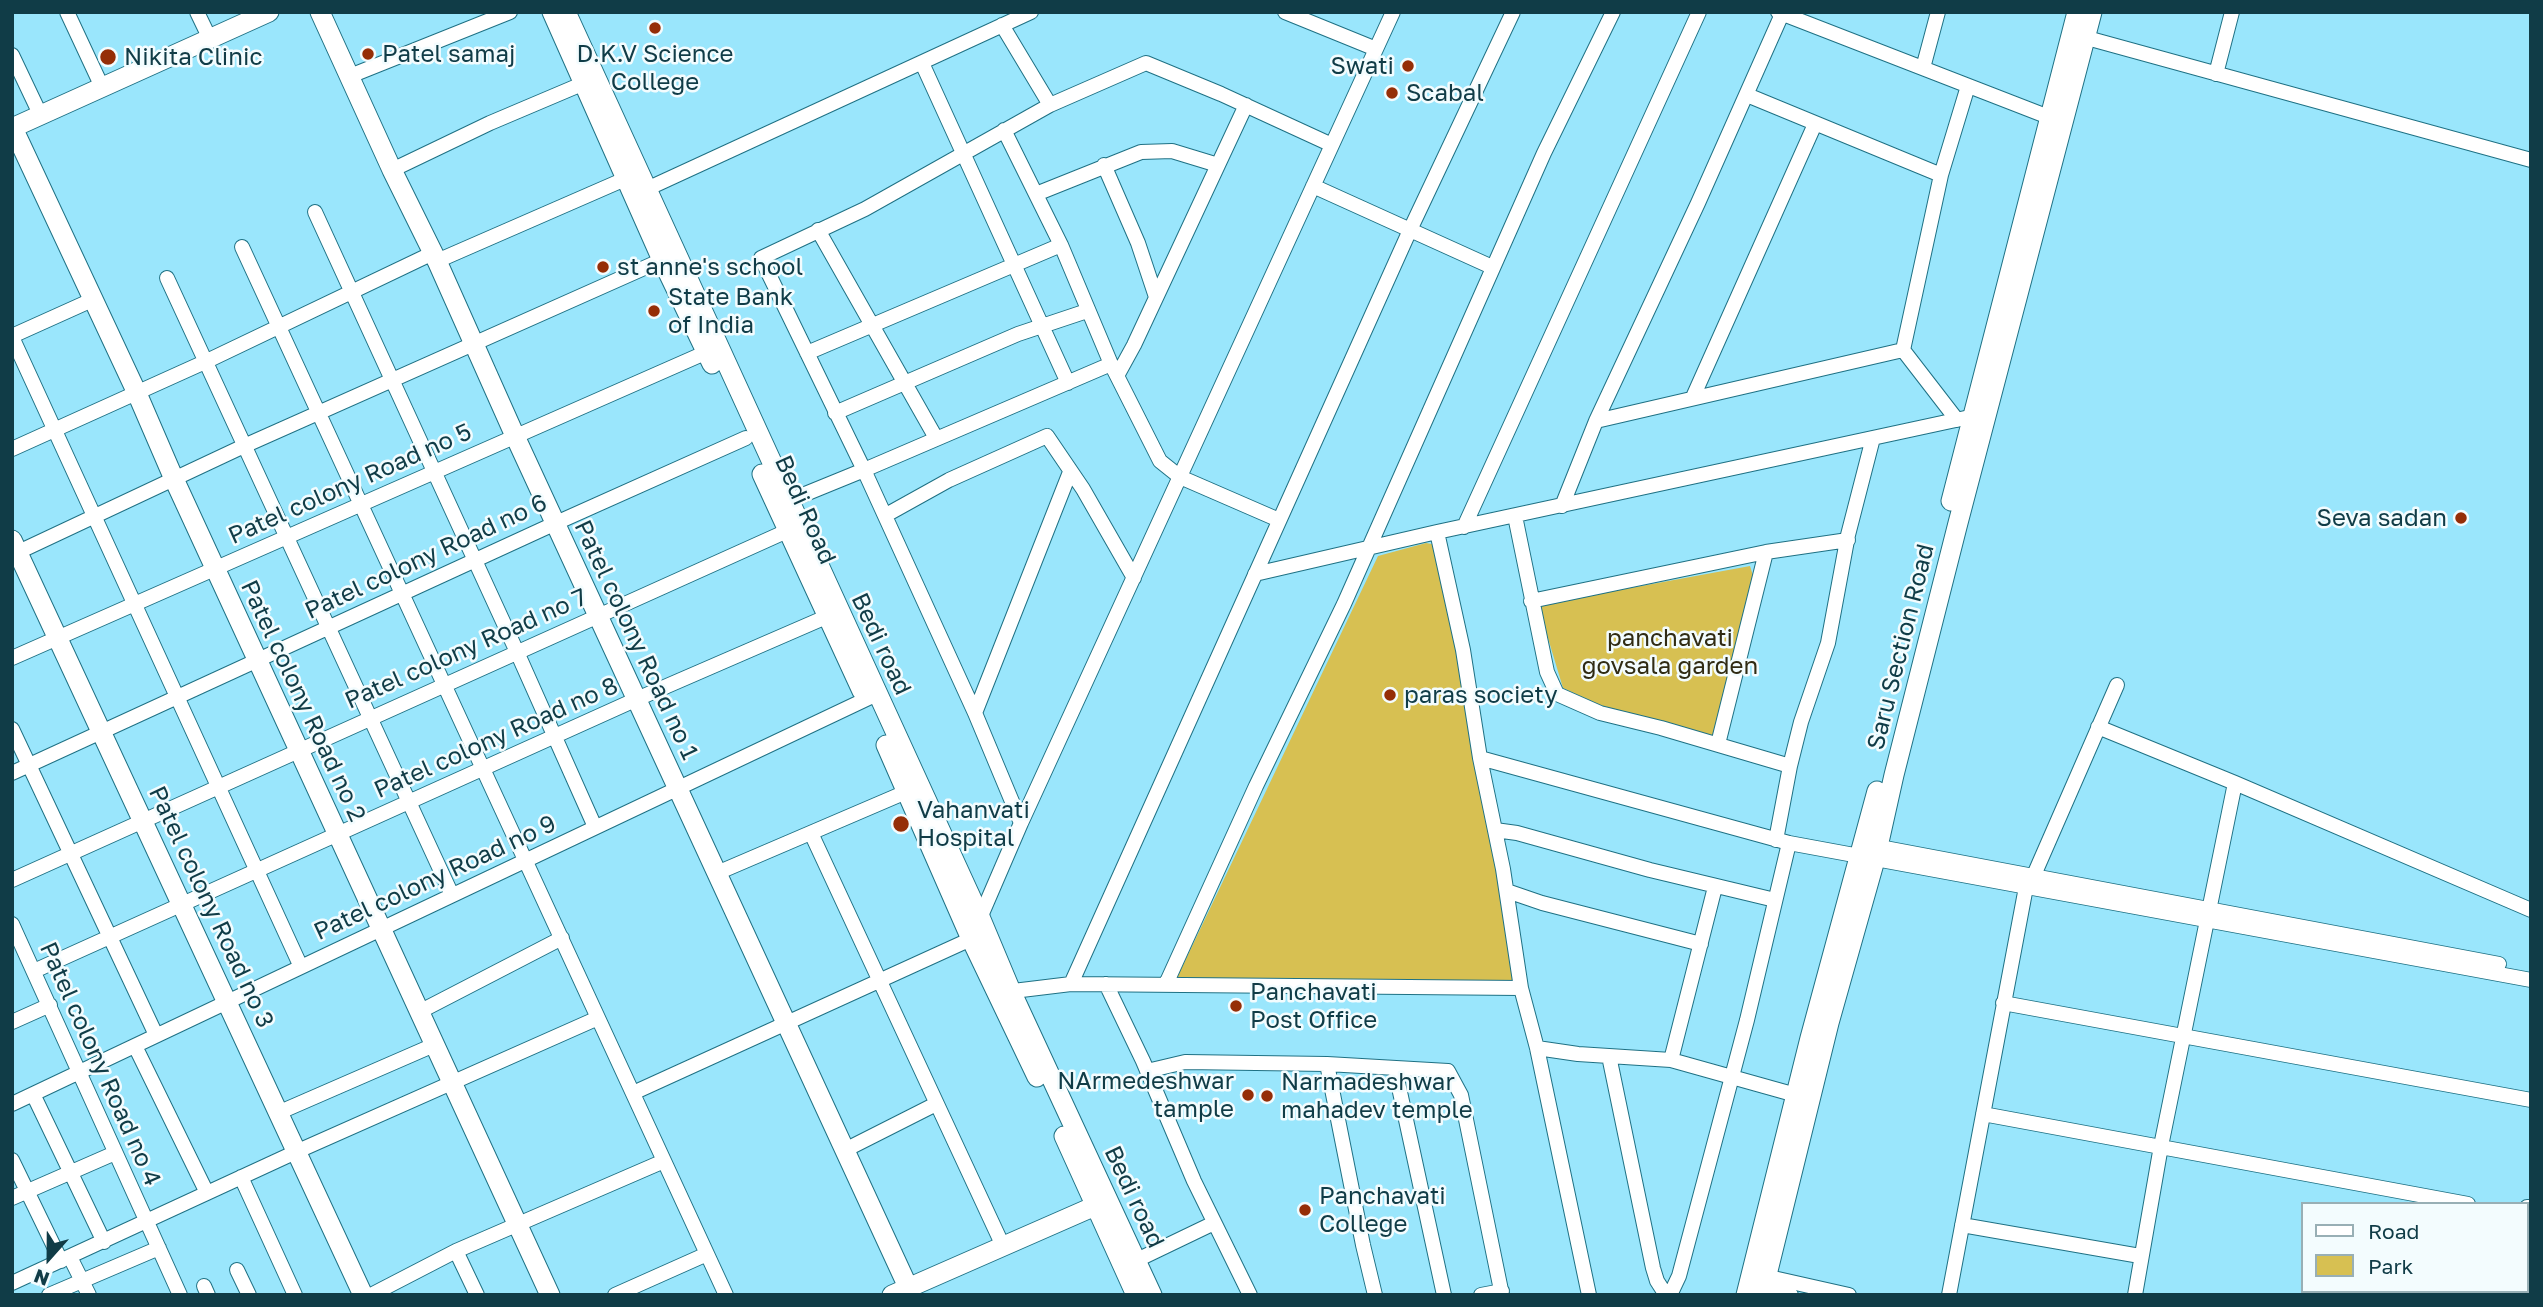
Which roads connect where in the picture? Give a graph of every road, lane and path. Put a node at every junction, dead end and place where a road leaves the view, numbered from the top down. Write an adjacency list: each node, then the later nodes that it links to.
1 (67, 12): 30 (street)
2 (197, 12): 21 (street)
3 (269, 12): 21 (street)
4 (320, 12): 27 (street, Patel colony Road no 1)
5 (510, 12): 27 (street)
6 (552, 12): 28 (street, Bedi Road)
7 (566, 12): 47 (street, Bedi road)
8 (1031, 12): 19 (street)
9 (1285, 12): 22 (street)
10 (1393, 12): 22 (street)
11 (1513, 12): 51 (street)
12 (1613, 12): 57 (street)
13 (1699, 12): 102 (street)
14 (1938, 12): 25 (street)
15 (2077, 12): 35 (street, Saru Section Road)
16 (2092, 12): 20 (street, Saru Section Road)
17 (2232, 12): 26 (street)
18 (1780, 13): 25 (street); 31 (street)
19 (1002, 25): 24 (street); 32 (street)
20 (2087, 38): 26 (street); 35 (street, Saru Section Road)
21 (210, 39): 30 (street)
22 (1376, 49): 39 (street)
23 (12, 55): 34 (street)
24 (922, 63): 40 (street); 47 (street)
25 (1923, 68): 29 (street)
26 (2216, 74): 41 (street)
27 (350, 76): 44 (street, Patel colony Road no 1)
28 (582, 84): 44 (street); 47 (street, Bedi Road)
29 (1968, 86): 35 (street); 45 (street)
30 (102, 88): 34 (street)
31 (1747, 95): 36 (street); 81 (street)
32 (1050, 105): 33 (street); 38 (street)
33 (1246, 105): 39 (street); 43 (street)
34 (40, 114): 37 (street)
35 (2057, 120): 80 (street, Saru Section Road)
36 (1815, 124): 45 (street); 77 (street)
37 (12, 128): 61 (street, Patel colony Road no 2)
38 (1004, 130): 40 (street); 48 (street)
39 (1332, 145): 46 (street)
40 (964, 152): 50 (street); 56 (street)
41 (2531, 160)
42 (1104, 165): 43 (street); 48 (street); 60 (street)
43 (1218, 165): 60 (street)
44 (392, 170): 54 (street, Patel colony Road no 1)
45 (1941, 175): 68 (street)
46 (1313, 186): 51 (street); 92 (street)
47 (635, 188): 54 (street); 55 (street, Bedi Road); 94 (street, Bedi road)
48 (1036, 194): 52 (street)
49 (314, 212): 59 (street)
50 (818, 230): 65 (street); 70 (street)
51 (1410, 230): 57 (street); 100 (street)
52 (1061, 245): 56 (street); 62 (street)
53 (242, 247): 63 (street)
54 (435, 257): 59 (street); 67 (street, Patel colony Road no 1)
55 (662, 260): 67 (street); 69 (street, Bedi Road)
56 (1015, 264): 64 (street); 65 (street)
57 (1492, 267): 107 (street)
58 (167, 278): 71 (street)
59 (351, 292): 63 (street); 73 (street)
60 (1156, 297): 72 (street)
61 (92, 300): 66 (street); 76 (street, Patel colony Road no 2)
62 (1087, 311): 64 (street); 72 (street)
63 (279, 325): 71 (street); 79 (street)
64 (1043, 325): 74 (street); 75 (street)
65 (871, 326): 70 (street); 74 (street)
66 (12, 337): 82 (street)
67 (475, 344): 73 (street); 83 (street, Patel colony Road no 1)
68 (1903, 350): 77 (street); 80 (street)
69 (707, 352): 83 (street, Patel colony Road no 5); 84 (street, Bedi Road)
70 (807, 353): 78 (street)
71 (207, 361): 76 (street); 87 (street)
72 (1114, 370): 75 (street); 92 (street)
73 (392, 380): 79 (street); 90 (street)
74 (904, 383): 78 (street); 85 (street)
75 (1068, 383): 85 (street)
76 (136, 391): 82 (street); 93 (street, Patel colony Road no 2)
77 (1693, 397): 81 (street)
78 (835, 412): 89 (street)
79 (320, 413): 87 (street); 95 (street)
80 (1972, 417): 86 (street); 154 (street, Saru Section Road)
81 (1596, 421): 96 (street)
82 (56, 429): 88 (street); 99 (street)
83 (515, 436): 90 (street, Patel colony Road no 5); 101 (street, Patel colony Road no 1)
84 (746, 438): 101 (street, Patel colony Road no 6); 103 (street, Bedi Road)
85 (936, 438): 89 (street)
86 (1873, 438): 96 (street); 106 (street)
87 (244, 446): 93 (street); 105 (street)
88 (12, 449)
89 (864, 470): 94 (street); 97 (street)
90 (433, 472): 95 (street, Patel colony Road no 5); 110 (street)
91 (1070, 472): 97 (street); 113 (street); 129 (street)
92 (1180, 477): 100 (street); 113 (street)
93 (174, 479): 99 (street); 111 (street, Patel colony Road no 2)
94 (789, 501): 126 (street, Bedi road)
95 (361, 504): 105 (street, Patel colony Road no 5); 114 (street)
96 (1562, 506): 98 (street)
97 (886, 515): 129 (street)
98 (1515, 516): 102 (street); 115 (street)
99 (93, 517): 108 (street); 116 (street)
100 (1279, 520): 112 (street)
101 (556, 523): 110 (street, Patel colony Road no 6); 117 (street, Patel colony Road no 1)
102 (1464, 527): 104 (street)
103 (787, 531): 117 (street, Patel colony Road no 7); 118 (street, Bedi Road)
104 (1437, 532): 107 (street); 137 (street)
105 (286, 537): 111 (street, Patel colony Road no 5); 119 (street)
106 (1847, 540): 109 (street); 139 (street)
107 (1370, 547): 112 (street); 180 (street)
108 (14, 549): 120 (street, Patel colony Road no 3)
109 (1766, 552): 115 (street); 135 (street)
110 (474, 560): 114 (street, Patel colony Road no 6); 121 (street)
111 (215, 568): 116 (street, Patel colony Road no 5); 123 (street, Patel colony Road no 2)
112 (1255, 574): 179 (street)
113 (1134, 578): 148 (street)
114 (403, 593): 119 (street, Patel colony Road no 6); 124 (street)
115 (1531, 601): 135 (street)
116 (134, 604): 120 (street, Patel colony Road no 5); 127 (street)
117 (598, 615): 121 (street, Patel colony Road no 7); 128 (street, Patel colony Road no 1)
118 (826, 617): 126 (street, Bedi Road); 128 (street, Patel colony Road no 8)
119 (329, 626): 123 (street, Patel colony Road no 6); 130 (street)
120 (58, 637): 122 (street, Patel colony Road no 5); 133 (street, Patel colony Road no 3)
121 (517, 652): 124 (street, Patel colony Road no 7); 134 (street)
122 (12, 657)
123 (257, 660): 127 (street, Patel colony Road no 6); 136 (street, Patel colony Road no 2)
124 (445, 684): 130 (street, Patel colony Road no 7); 140 (street)
125 (2117, 685): 131 (street)
126 (871, 696): 144 (street, Patel colony Road no 9); 145 (street, Bedi Road); 168 (street, Bedi road)
127 (177, 697): 133 (street, Patel colony Road no 6); 143 (street)
128 (637, 699): 134 (street, Patel colony Road no 8); 144 (street, Patel colony Road no 1)
129 (975, 713): 148 (street)
130 (371, 718): 136 (street, Patel colony Road no 7); 146 (street)
131 (2098, 727): 142 (street); 160 (street)
132 (12, 729): 138 (street)
133 (102, 731): 138 (street, Patel colony Road no 6); 147 (street, Patel colony Road no 3)
134 (555, 736): 140 (street, Patel colony Road no 8); 149 (street)
135 (1718, 744): 139 (street)
136 (299, 750): 143 (street, Patel colony Road no 7); 152 (street, Patel colony Road no 2)
137 (1480, 758): 150 (street); 153 (street)
138 (29, 766): 141 (street, Patel colony Road no 6); 155 (street)
139 (1790, 766): 153 (street)
140 (483, 768): 146 (street, Patel colony Road no 8); 156 (street)
141 (12, 773)
142 (2235, 783): 166 (street); 167 (street)
143 (218, 787): 147 (street, Patel colony Road no 7); 157 (street)
144 (678, 788): 149 (street, Patel colony Road no 9); 158 (street, Patel colony Road no 1)
145 (906, 792): 151 (street); 173 (street, Bedi Road)
146 (410, 802): 152 (street, Patel colony Road no 8); 163 (street)
147 (144, 821): 155 (street, Patel colony Road no 7); 165 (street, Patel colony Road no 3)
148 (1021, 823): 168 (street)
149 (595, 827): 156 (street, Patel colony Road no 9)
150 (1495, 830): 161 (street); 162 (street)
151 (811, 833): 158 (street); 178 (street)
152 (338, 834): 157 (street, Patel colony Road no 8); 169 (street, Patel colony Road no 2)
153 (1783, 842): 154 (street); 164 (street)
154 (1870, 852): 160 (street); 206 (street, Saru Section Road); 240 (street, Saru Section Road)
155 (70, 854): 159 (street, Patel colony Road no 7); 171 (street)
156 (526, 860): 163 (street, Patel colony Road no 9); 172 (street)
157 (258, 870): 165 (street, Patel colony Road no 8); 175 (street)
158 (717, 873): 190 (street, Patel colony Road no 1)
159 (12, 880)
160 (2032, 884): 167 (street); 185 (street)
161 (1715, 887): 164 (street); 174 (street)
162 (1507, 891): 174 (street); 182 (street)
163 (452, 895): 169 (street, Patel colony Road no 9)
164 (1775, 900): 202 (street)
165 (183, 904): 171 (street, Patel colony Road no 8); 184 (street, Patel colony Road no 3)
166 (2531, 910)
167 (2208, 915): 177 (street); 192 (street)
168 (980, 917): 173 (street); 183 (street, Bedi road)
169 (381, 929): 175 (street, Patel colony Road no 9); 187 (street, Patel colony Road no 2)
170 (14, 933): 176 (street, Patel colony Road no 4)
171 (110, 937): 176 (street, Patel colony Road no 8); 191 (street)
172 (562, 939): 187 (street); 188 (street)
173 (971, 939): 178 (street); 183 (street, Bedi Road)
174 (1701, 944): 197 (street)
175 (301, 967): 184 (street, Patel colony Road no 9)
176 (34, 971): 186 (street, Patel colony Road no 4)
177 (2530, 971)
178 (879, 981): 190 (street); 209 (street)
179 (1071, 984): 181 (street); 183 (street)
180 (1166, 984): 181 (street); 182 (street)
181 (1106, 985): 200 (street)
182 (1521, 988): 195 (street)
183 (1004, 993): 224 (street, Bedi Road); 236 (street, Bedi road)
184 (228, 1002): 191 (street, Patel colony Road no 9); 210 (street, Patel colony Road no 3)
185 (2008, 1004): 192 (street); 211 (street)
186 (50, 1005): 189 (street); 201 (street, Patel colony Road no 4)
187 (419, 1012): 193 (street, Patel colony Road no 2)
188 (598, 1018): 203 (street); 204 (street)
189 (12, 1022)
190 (786, 1022): 204 (street); 213 (street, Patel colony Road no 1)
191 (156, 1035): 194 (street, Patel colony Road no 9)
192 (2185, 1037): 207 (street); 212 (street)
193 (434, 1045): 203 (street, Patel colony Road no 2); 210 (street)
194 (135, 1046): 201 (street, Patel colony Road no 9); 221 (street)
195 (1537, 1048): 196 (street); 260 (street)
196 (1609, 1056): 197 (street); 261 (street)
197 (1671, 1060): 202 (street)
198 (1327, 1064): 199 (street); 200 (street); 257 (street)
199 (1395, 1069): 242 (street); 258 (street)
200 (1147, 1071): 226 (street)
201 (79, 1072): 205 (street, Patel colony Road no 9); 215 (street, Patel colony Road no 4)
202 (1732, 1078): 206 (street); 261 (street)
203 (452, 1085): 214 (street); 227 (street, Patel colony Road no 2)
204 (633, 1093): 217 (street)
205 (33, 1094): 208 (street, Patel colony Road no 9); 218 (street)
206 (1796, 1095): 240 (street, Saru Section Road)
207 (2531, 1100)
208 (12, 1104)
209 (936, 1104): 213 (street); 230 (street)
210 (280, 1112): 214 (street, Patel colony Road no 3)
211 (1987, 1115): 212 (street); 228 (street)
212 (2161, 1146): 223 (street); 234 (street)
213 (845, 1150): 241 (street, Patel colony Road no 1)
214 (298, 1151): 219 (street); 248 (street, Patel colony Road no 3)
215 (115, 1153): 218 (street); 225 (street, Patel colony Road no 4)
216 (12, 1160): 220 (street)
217 (664, 1161): 227 (street); 233 (street)
218 (70, 1174): 220 (street); 229 (street)
219 (241, 1177): 221 (street); 247 (street)
220 (27, 1192): 222 (street); 235 (street)
221 (207, 1193): 225 (street)
222 (12, 1198)
223 (2457, 1202)
224 (1095, 1206): 230 (street); 254 (street, Bedi Road)
225 (148, 1222): 229 (street); 231 (street, Patel colony Road no 4)
226 (1214, 1223): 236 (street); 256 (street)
227 (518, 1224): 232 (street); 251 (street, Patel colony Road no 2)
228 (1967, 1225): 234 (street); 264 (street); 265 (street)
229 (104, 1242): 235 (street)
230 (1003, 1246): 241 (street)
231 (159, 1248): 239 (street); 245 (street, Patel colony Road no 4)
232 (456, 1251): 249 (street); 250 (street)
233 (707, 1254): 252 (street); 253 (street)
234 (2140, 1256): 266 (street)
235 (66, 1259): 238 (street); 239 (street)
236 (1137, 1260): 255 (street, Bedi road)
237 (237, 1270): 246 (street)
238 (13, 1281)
239 (82, 1281): 243 (street); 244 (street)
240 (1756, 1286): 262 (street); 263 (street)
241 (900, 1291)
242 (1502, 1293): 259 (street)
243 (49, 1295)
244 (89, 1295)
245 (180, 1295)
246 (248, 1295)
247 (295, 1295)
248 (363, 1295)
249 (371, 1295)
250 (477, 1295)
251 (550, 1295)
252 (615, 1295)
253 (726, 1295)
254 (1136, 1295)
255 (1152, 1295)
256 (1250, 1295)
257 (1375, 1295)
258 (1444, 1295)
259 (1480, 1295)
260 (1589, 1295)
261 (1668, 1295)
262 (1791, 1295)
263 (1849, 1295)
264 (1949, 1295)
265 (1958, 1295)
266 (2135, 1295)

